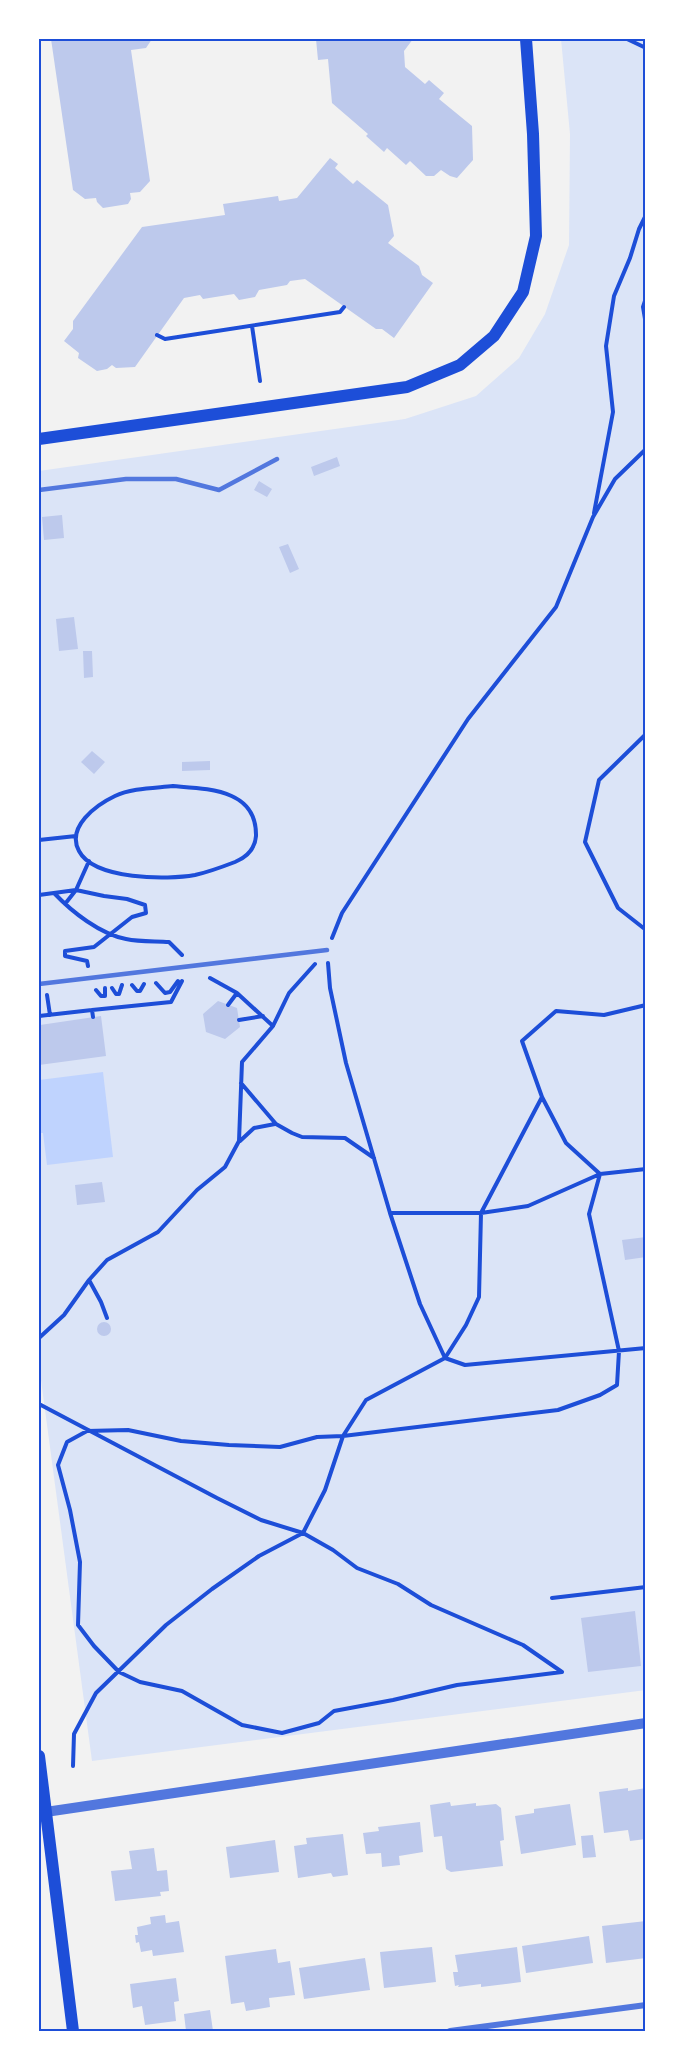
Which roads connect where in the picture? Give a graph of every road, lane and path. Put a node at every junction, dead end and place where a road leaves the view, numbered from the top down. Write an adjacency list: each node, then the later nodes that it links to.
1 (526, 39): 11 (main road)
2 (627, 39): 3 (path)
3 (646, 48)
4 (646, 215): 15 (path)
5 (646, 298): 8 (path)
6 (344, 306): 7 (path)
7 (252, 326): 9 (path); 10 (path)
8 (646, 326)
9 (157, 335)
10 (260, 381)
11 (39, 439)
12 (646, 449): 15 (path)
13 (277, 459): 14 (lane)
14 (39, 490)
15 (593, 517): 26 (path)
16 (646, 734): 24 (path)
17 (76, 836): 18 (path); 19 (path); 19 (path)
18 (39, 840)
19 (89, 861): 20 (path)
20 (76, 890): 21 (path); 23 (path); 25 (path)
21 (53, 893): 22 (path); 23 (path)
22 (39, 895)
23 (65, 904): 25 (path)
24 (646, 930)
25 (110, 935): 27 (path); 29 (path)
26 (327, 950): 28 (lane); 41 (path); 46 (path)
27 (180, 951)
28 (190, 967): 29 (lane); 29 (path); 32 (path); 35 (path)
29 (90, 978): 30 (lane)
30 (45, 983): 31 (lane); 36 (path)
31 (39, 984)
32 (237, 993): 33 (path); 38 (path)
33 (228, 1005)
34 (646, 1005): 43 (path)
35 (92, 1010): 36 (path); 39 (path)
36 (50, 1015): 37 (path)
37 (39, 1016)
38 (263, 1016): 40 (path); 41 (path)
39 (93, 1017)
40 (239, 1020)
41 (273, 1026): 42 (path)
42 (241, 1083): 44 (path); 45 (path)
43 (542, 1097): 48 (path); 50 (path)
44 (276, 1124): 45 (path); 46 (path)
45 (239, 1141): 51 (path)
46 (374, 1158): 49 (path)
47 (646, 1170): 48 (path)
48 (600, 1174): 50 (path); 55 (path)
49 (390, 1213): 50 (path); 56 (path)
50 (481, 1214): 56 (path)
51 (88, 1280): 52 (path); 53 (path)
52 (107, 1318)
53 (39, 1338)
54 (646, 1348): 55 (path)
55 (619, 1351): 56 (path); 59 (path)
56 (445, 1358): 59 (path)
57 (39, 1404): 58 (path)
58 (87, 1431): 59 (path); 60 (path); 63 (path)
59 (343, 1436): 60 (path)
60 (303, 1533): 63 (path); 63 (path)
61 (646, 1587): 62 (path)
62 (552, 1598)
63 (119, 1672): 66 (path)
64 (646, 1723): 67 (street)
65 (39, 1756): 67 (main road)
66 (73, 1766)
67 (43, 1812): 69 (main road)
68 (646, 2005): 70 (street)
69 (73, 2031)
70 (450, 2031)

